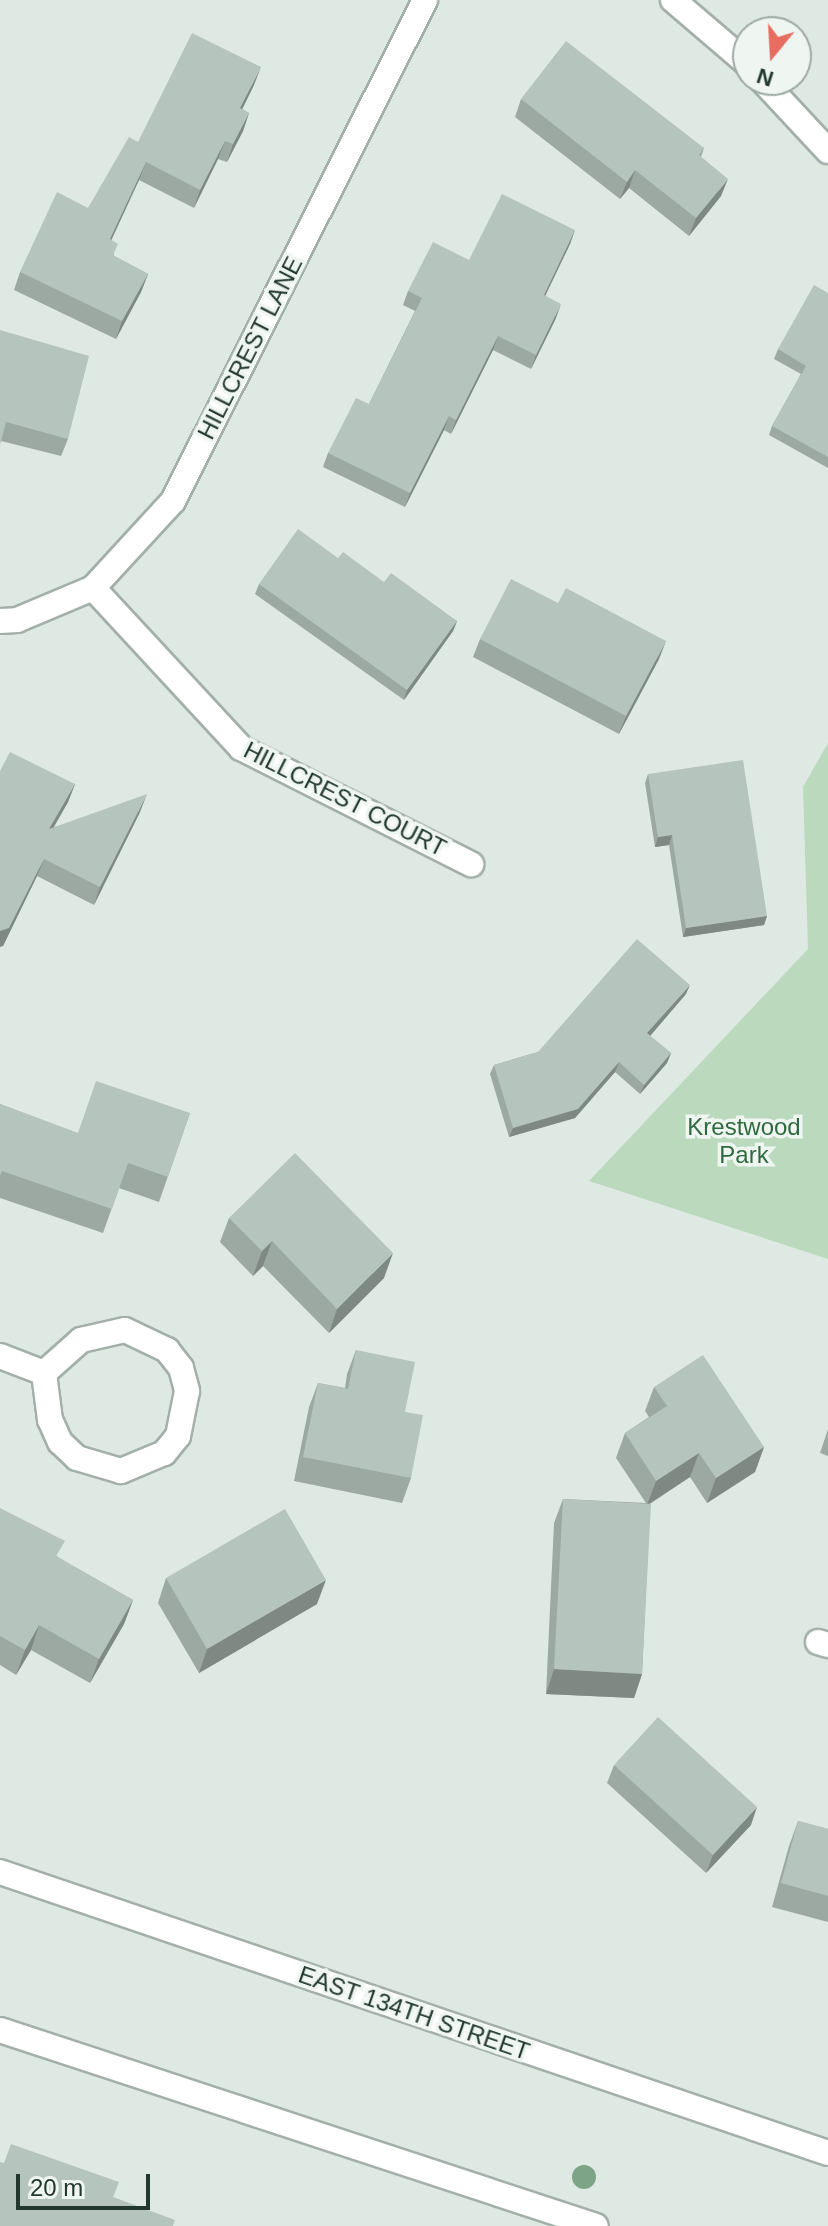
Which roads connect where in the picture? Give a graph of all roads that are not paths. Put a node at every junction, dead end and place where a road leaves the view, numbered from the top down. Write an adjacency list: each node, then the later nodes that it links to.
1 (425, 0): 6 (street, HILLCREST LANE)
2 (673, 0): 3 (street)
3 (732, 50)
4 (777, 96): 5 (street)
5 (828, 151)
6 (93, 588): 7 (street, HILLCREST LANE); 8 (street, HILLCREST COURT)
7 (0, 621)
8 (471, 864)
9 (0, 1356): 10 (street)
10 (44, 1373): 10 (street)
11 (0, 1872): 13 (street, EAST 134TH STREET)
12 (0, 2030): 14 (street)
13 (828, 2153)
14 (596, 2226)

